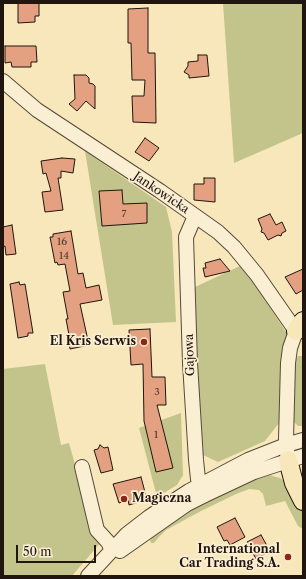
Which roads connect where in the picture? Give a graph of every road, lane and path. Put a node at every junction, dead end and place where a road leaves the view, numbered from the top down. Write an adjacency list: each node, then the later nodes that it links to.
1 (3, 81): 2 (street, Jankowicka)
2 (195, 216): 3 (street, Jankowicka); 7 (street, Gajowa)
3 (299, 326): 5 (street)
4 (303, 440): 5 (street)
5 (292, 454): 7 (street); 8 (main road)
6 (82, 467): 9 (street)
7 (202, 490): 9 (street); 10 (street)
8 (303, 501)
9 (112, 550): 10 (street)
10 (103, 560): 11 (street)
11 (88, 576)

